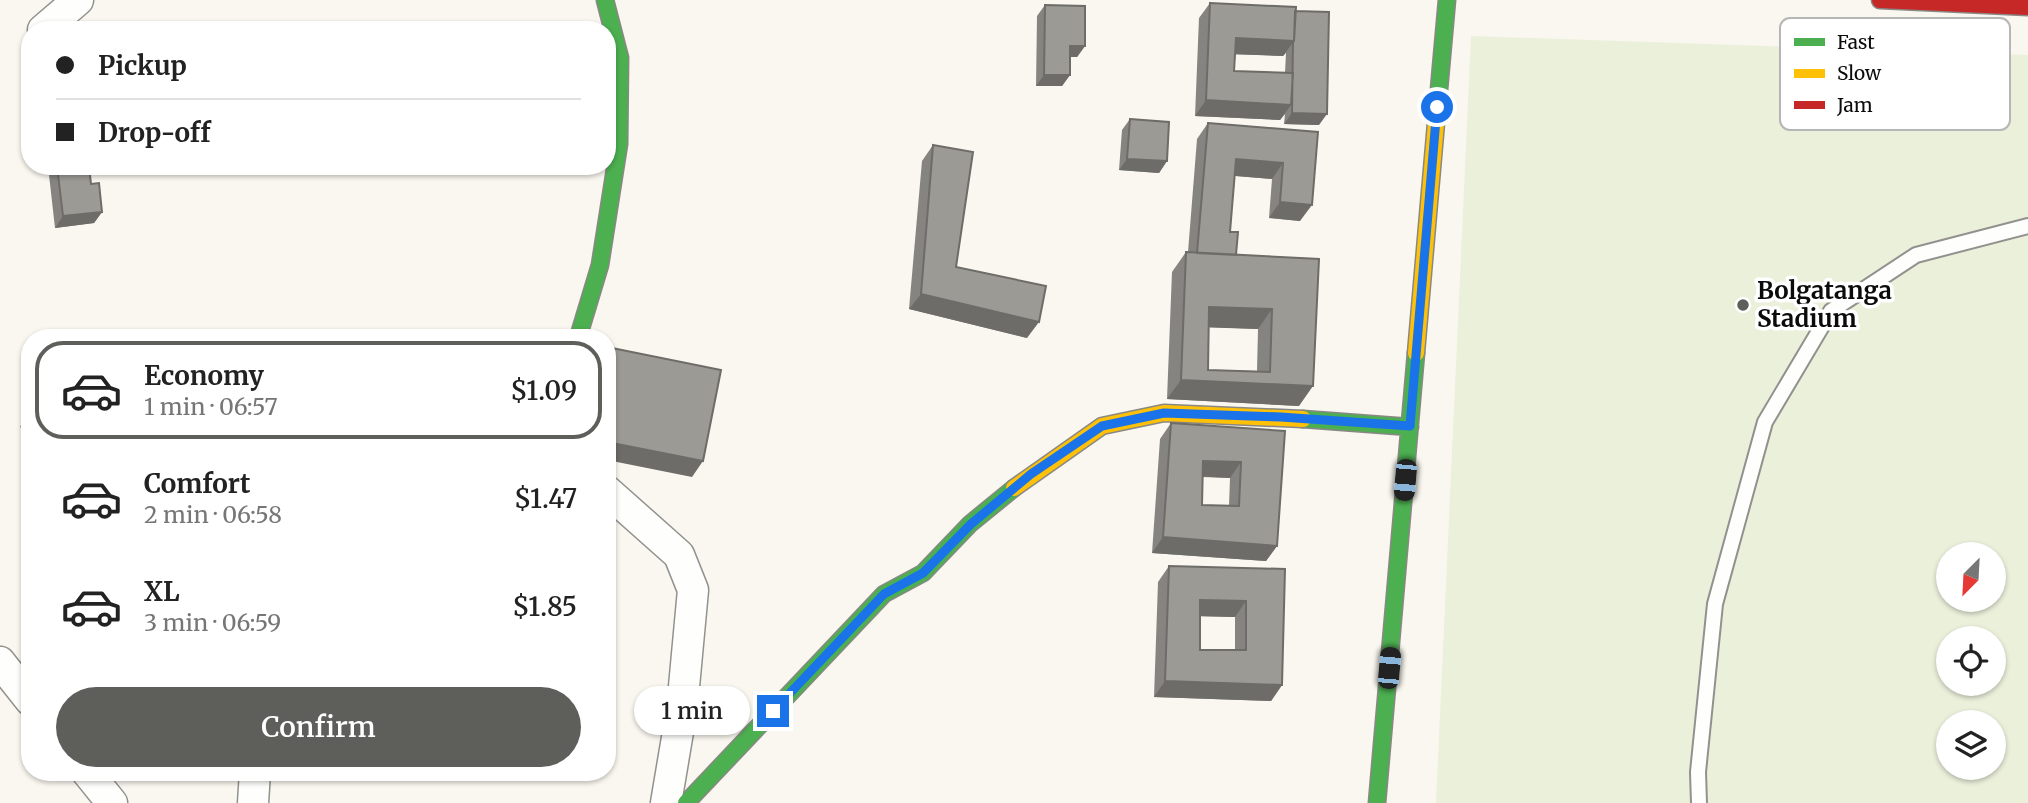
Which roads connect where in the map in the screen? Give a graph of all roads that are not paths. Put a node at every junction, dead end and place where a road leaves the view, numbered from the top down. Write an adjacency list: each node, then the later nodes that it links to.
1 (78, 0): 6 (street)
2 (605, 0): 7 (street)
3 (1447, 0): 15 (street)
4 (1880, 0): 5 (street)
5 (2028, 7)
6 (54, 21)
7 (610, 21)
8 (616, 43): 9 (street)
9 (616, 163)
10 (614, 175): 14 (street)
11 (2028, 226): 12 (lane)
12 (1995, 236): 13 (lane); 26 (lane)
13 (2028, 236)
14 (581, 329)
15 (1410, 426): 24 (street); 25 (street)
16 (616, 499): 23 (street)
17 (0, 662): 18 (street)
18 (21, 689)
19 (94, 781): 21 (street)
20 (254, 781): 22 (street)
21 (112, 803)
22 (253, 803)
23 (666, 803)
24 (686, 803)
25 (1377, 803)
26 (1699, 803)

